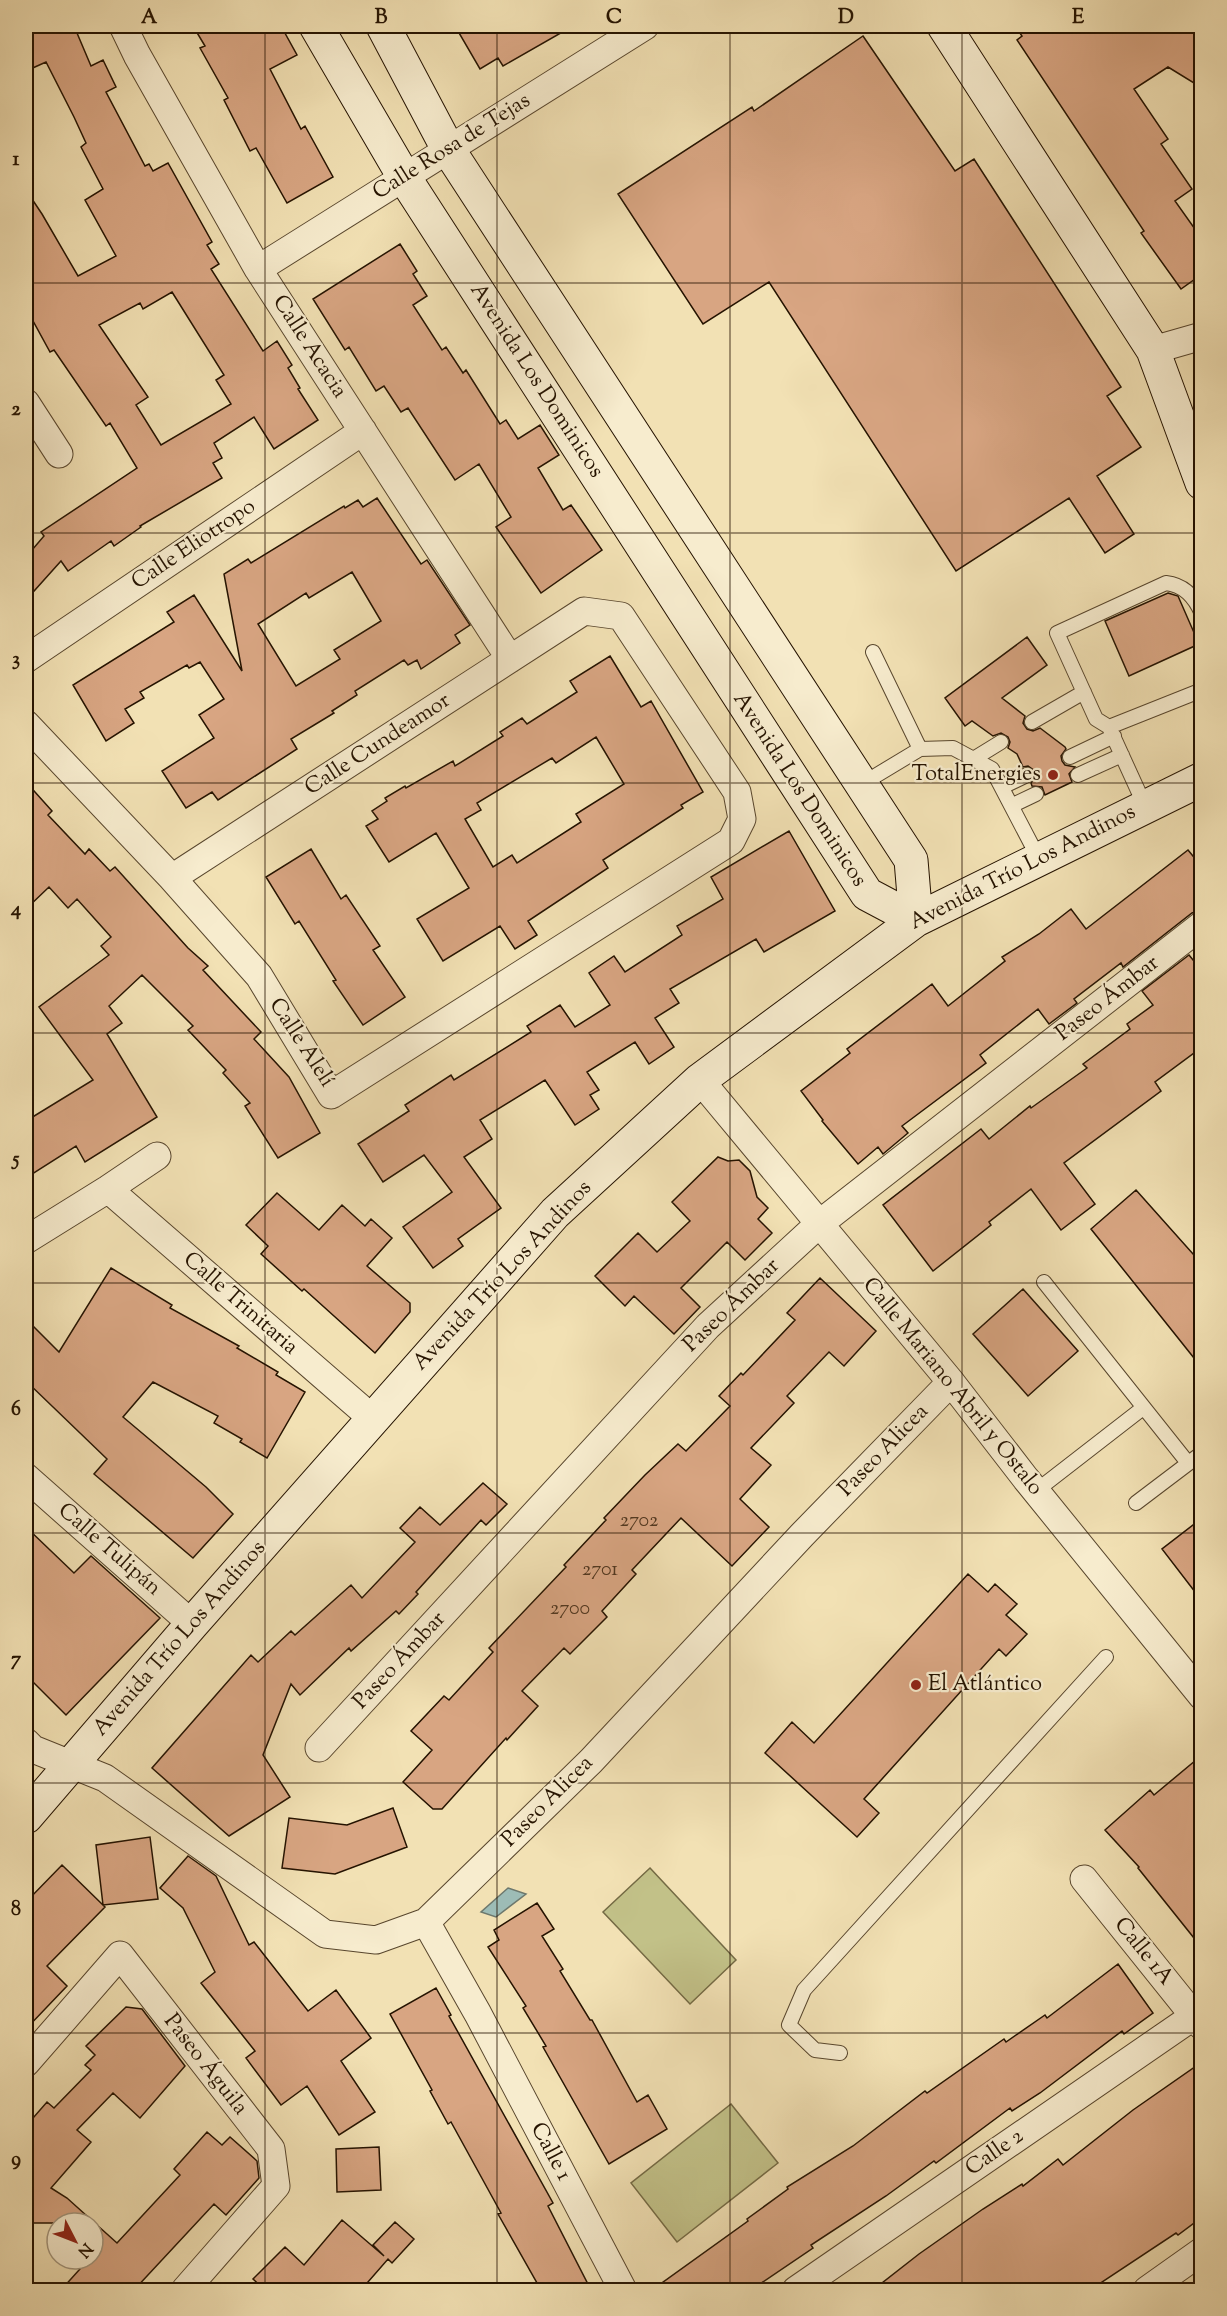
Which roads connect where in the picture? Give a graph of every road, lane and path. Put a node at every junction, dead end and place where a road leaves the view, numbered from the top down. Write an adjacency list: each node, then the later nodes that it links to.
1 (123, 26): 8 (street, Calle Acacia)
2 (316, 26): 7 (street, Avenida Los Dominicos)
3 (382, 26): 6 (street)
4 (645, 26): 6 (street, Calle Rosa de Tejas)
5 (944, 26): 10 (street)
6 (448, 149): 7 (street, Calle Rosa de Tejas); 32 (street)
7 (404, 177): 8 (street, Calle Rosa de Tejas); 40 (street, Avenida Los Dominicos)
8 (258, 269): 12 (street, Calle Acacia)
9 (1202, 336): 10 (street)
10 (1154, 350): 14 (street)
11 (26, 404): 13 (street)
12 (363, 431): 17 (street, Calle Eliotropo); 18 (street, Calle Acacia)
13 (59, 454)
14 (1202, 483)
15 (1202, 614): 20 (lane)
16 (873, 652): 25 (lane)
17 (26, 659)
18 (510, 659): 37 (street, Calle Cundeamor); 39 (street, Calle Cundeamor)
19 (1202, 690): 23 (lane)
20 (1084, 692): 21 (lane); 23 (lane)
21 (1032, 722)
22 (26, 724): 39 (street, Calle Alelí)
23 (1112, 732): 26 (lane); 27 (lane)
24 (1001, 742): 28 (lane)
25 (920, 749): 28 (lane); 32 (lane)
26 (1122, 755): 30 (lane); 36 (lane)
27 (1070, 756)
28 (975, 758): 33 (lane)
29 (1027, 775): 33 (lane)
30 (1078, 775)
31 (1202, 779): 36 (street, Avenida Trío Los Andinos)
32 (862, 784): 40 (street)
33 (1002, 787): 35 (lane)
34 (1036, 794): 35 (lane)
35 (1012, 805): 38 (lane)
36 (1145, 806): 38 (street, Avenida Trío Los Andinos)
37 (731, 841): 39 (street, Calle Alelí)
38 (1039, 859): 40 (street, Avenida Trío Los Andinos)
39 (172, 878)
40 (916, 920): 42 (street, Avenida Trío Los Andinos)
41 (1202, 925): 45 (street, Paseo Ámbar)
42 (700, 1080): 45 (street, Calle Mariano Abril y Ostalo); 50 (street, Avenida Trío Los Andinos)
43 (157, 1156): 44 (street)
44 (108, 1189): 46 (street); 50 (street, Calle Trinitaria)
45 (819, 1224): 48 (street, Calle Mariano Abril y Ostalo); 60 (street, Paseo Ámbar)
46 (26, 1240)
47 (1044, 1282): 49 (lane)
48 (951, 1382): 54 (street, Calle Mariano Abril y Ostalo); 64 (street, Paseo Alicea)
49 (1143, 1408): 52 (lane); 54 (lane)
50 (373, 1419): 56 (street, Avenida Trío Los Andinos)
51 (1202, 1453): 52 (lane)
52 (1188, 1463): 55 (lane)
53 (26, 1477): 56 (street, Calle Tulipán)
54 (1036, 1491): 58 (street, Calle Mariano Abril y Ostalo)
55 (1136, 1503)
56 (192, 1624): 61 (street, Avenida Trío Los Andinos)
57 (1106, 1657): 66 (lane)
58 (1202, 1696)
59 (26, 1742): 61 (street, Paseo Alicea)
60 (319, 1748)
61 (71, 1765): 62 (street, Avenida Trío Los Andinos); 64 (street, Paseo Alicea)
62 (26, 1817)
63 (1084, 1879): 65 (street, Calle 1A)
64 (426, 1922): 70 (street, Calle 1)
65 (1198, 2021): 71 (street, Calle 2)
66 (840, 2053)
67 (26, 2063): 69 (street, Paseo Águila)
68 (1202, 2251): 72 (street)
69 (185, 2290)
70 (623, 2290)
71 (796, 2290)
72 (1147, 2290)

